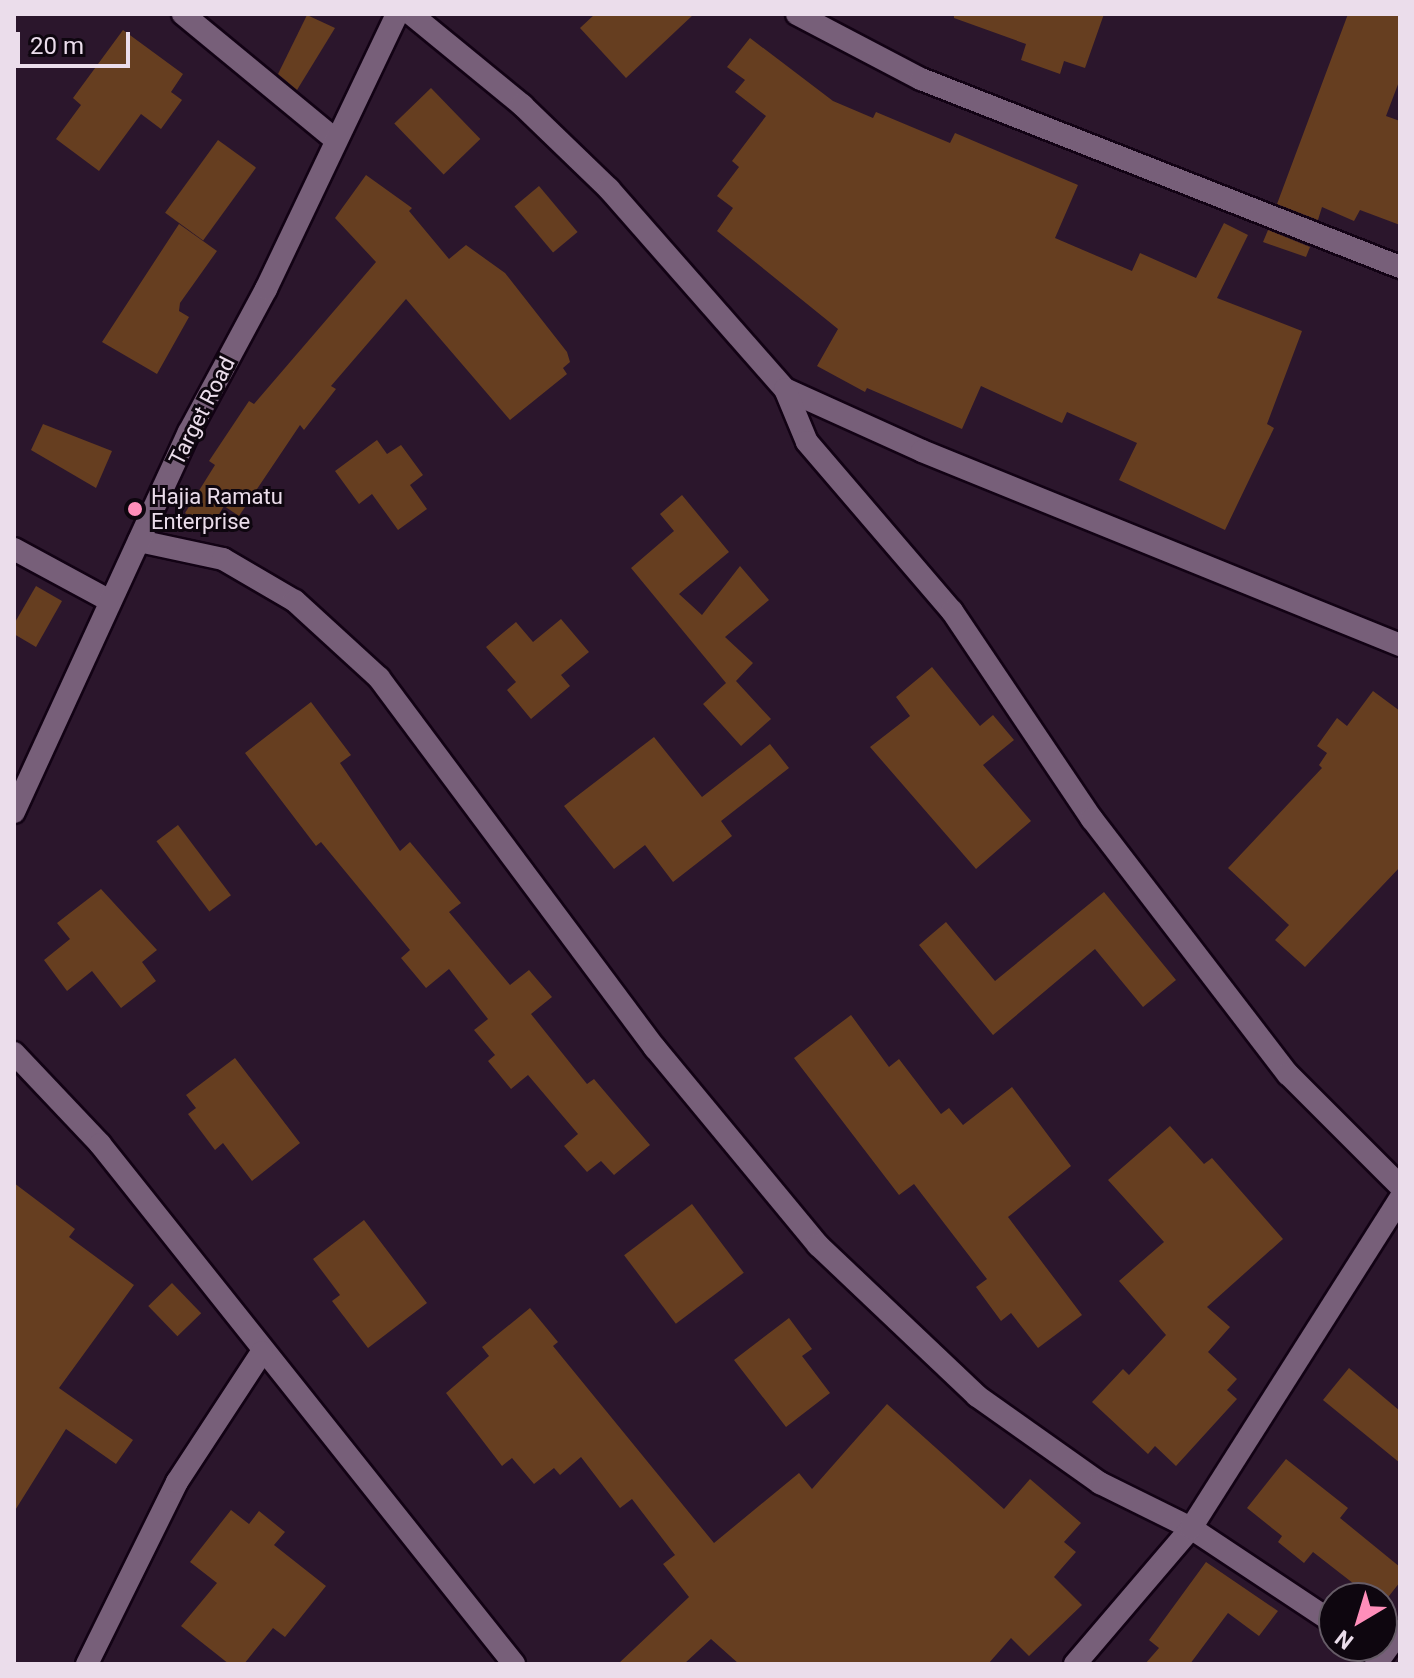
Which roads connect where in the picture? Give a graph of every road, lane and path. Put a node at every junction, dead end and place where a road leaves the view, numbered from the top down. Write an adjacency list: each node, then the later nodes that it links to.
1 (183, 14): 5 (street)
2 (397, 14): 5 (street, Target Road)
3 (411, 14): 7 (street)
4 (797, 14): 6 (street)
5 (336, 140): 8 (street, Target Road)
6 (1400, 267)
7 (785, 389): 11 (street); 14 (street)
8 (139, 541): 10 (street, Target Road); 17 (street)
9 (14, 549): 10 (street)
10 (110, 601): 12 (street, Target Road)
11 (1400, 645)
12 (14, 812)
13 (14, 1053): 16 (street)
14 (1400, 1186)
15 (1400, 1199): 17 (street)
16 (262, 1352): 19 (street); 20 (street)
17 (1191, 1528): 18 (street); 21 (street)
18 (1318, 1612)
19 (87, 1664)
20 (514, 1664)
21 (1075, 1664)

